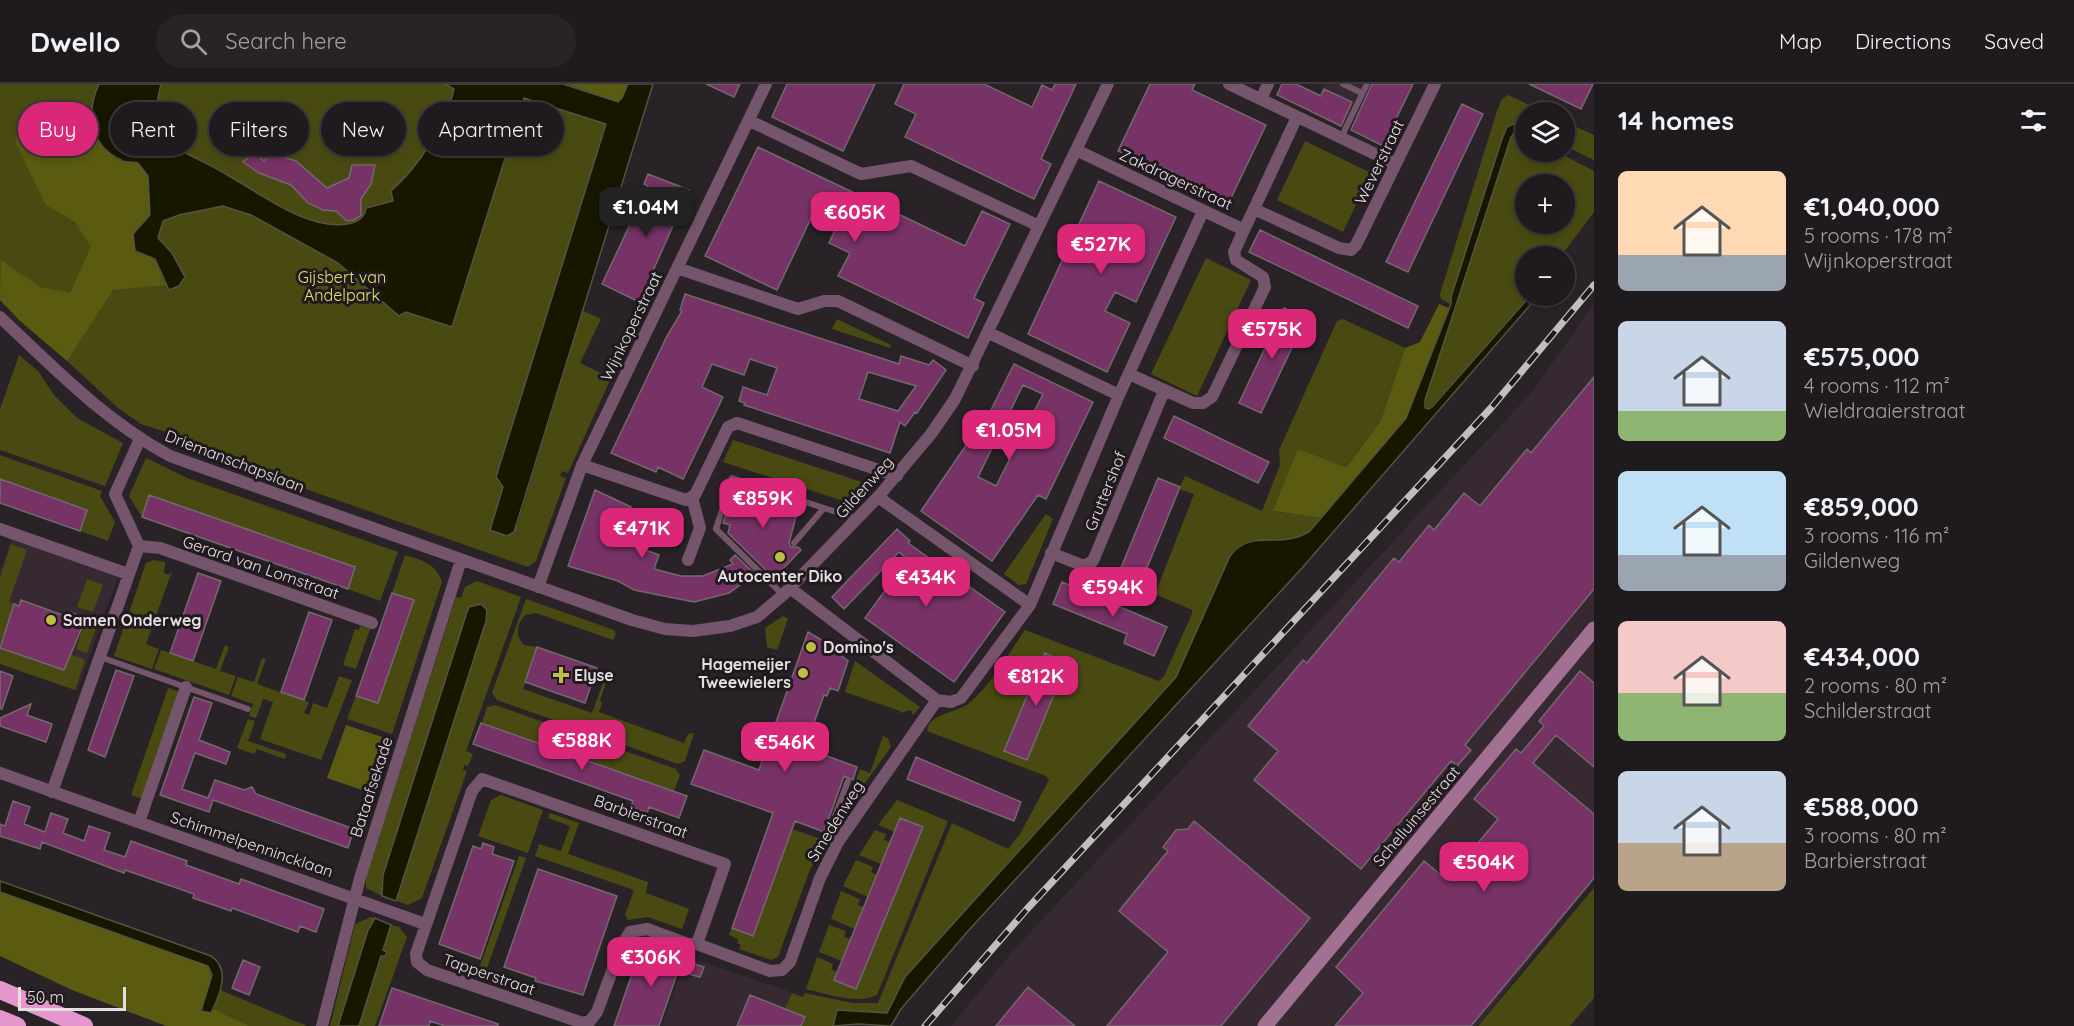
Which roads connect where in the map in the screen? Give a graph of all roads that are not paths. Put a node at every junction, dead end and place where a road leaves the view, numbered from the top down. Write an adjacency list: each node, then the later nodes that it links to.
1 (766, 84): 11 (street, Wijnkoperstraat)
2 (1229, 84): 9 (street)
3 (1268, 84): 9 (street)
4 (1343, 84): 8 (lane)
5 (1367, 84): 8 (lane)
6 (1435, 84): 14 (street, Weverstraat)
7 (1104, 85): 13 (street, Gildenweg)
8 (1362, 93): 12 (lane)
9 (1261, 99): 10 (street)
10 (1297, 117): 12 (street); 15 (street)
11 (750, 121): 17 (street); 20 (street, Wijnkoperstraat)
12 (1341, 138): 14 (street)
13 (1076, 150): 16 (street, Zakdragerstraat); 17 (street, Gildenweg)
14 (1396, 164): 19 (street, Weverstraat)
15 (1254, 209): 18 (street, Zakdragerstraat); 19 (street, Zakdragerstraat)
16 (1203, 211): 18 (street, Zakdragerstraat); 24 (street, Gruttershof)
17 (1039, 226): 22 (street, Gildenweg)
18 (1244, 230): 25 (street)
19 (1348, 250)
20 (677, 268): 23 (street); 28 (street, Wijnkoperstraat)
21 (0, 317): 27 (street, Driemanschapslaan)
22 (989, 333): 23 (street, Gildenweg); 26 (street)
23 (973, 366): 29 (street, Gildenweg)
24 (1129, 374): 25 (street); 26 (street, Gruttershof)
25 (1164, 390): 37 (street, Gruttershof)
26 (1119, 395): 37 (street, Gruttershof)
27 (140, 439): 36 (street); 38 (street, Driemanschapslaan)
28 (582, 465): 30 (street); 41 (street, Wijnkoperstraat)
29 (897, 476): 30 (street); 31 (street, Gildenweg)
30 (692, 497): 39 (street)
31 (878, 497): 33 (street, Gildenweg); 43 (street)
32 (824, 508): 33 (lane); 35 (lane); 42 (lane)
33 (857, 519): 42 (street, Gildenweg)
34 (0, 529): 40 (street)
35 (794, 543)
36 (139, 546): 40 (street); 44 (street, Gerard van Lomstraat)
37 (1051, 553): 43 (street, Gruttershof)
38 (462, 560): 41 (street, Gildenweg); 55 (street, Bataafsekade)
39 (688, 560)
40 (128, 574): 46 (street)
41 (538, 587): 42 (street, Gildenweg)
42 (787, 591): 48 (street)
43 (1030, 605): 48 (street, Gruttershof)
44 (372, 623)
45 (1594, 629): 67 (street, Schelluinsestraat)
46 (99, 657): 47 (lane); 52 (street)
47 (186, 687): 49 (lane); 53 (street)
48 (937, 700): 54 (street, Smedenweg)
49 (248, 709)
50 (0, 773): 52 (street, Schimmelpennincklaan)
51 (848, 781): 54 (lane)
52 (52, 792): 53 (street, Schimmelpennincklaan)
53 (139, 822): 55 (street, Schimmelpennincklaan)
54 (840, 838): 58 (street, Smedenweg)
55 (354, 898): 56 (street); 66 (street, Bataafsekade)
56 (425, 924): 57 (street, Barbierstraat); 63 (street, Tapperstraat)
57 (697, 944): 58 (street, Tapperstraat); 63 (street, Tapperstraat)
58 (782, 970)
59 (0, 982): 61 (highway)
60 (0, 990): 61 (highway)
61 (36, 1005): 65 (highway)
62 (0, 1019): 64 (highway)
63 (591, 1023)
64 (16, 1026)
65 (84, 1026)
66 (322, 1026)
67 (1266, 1026)

